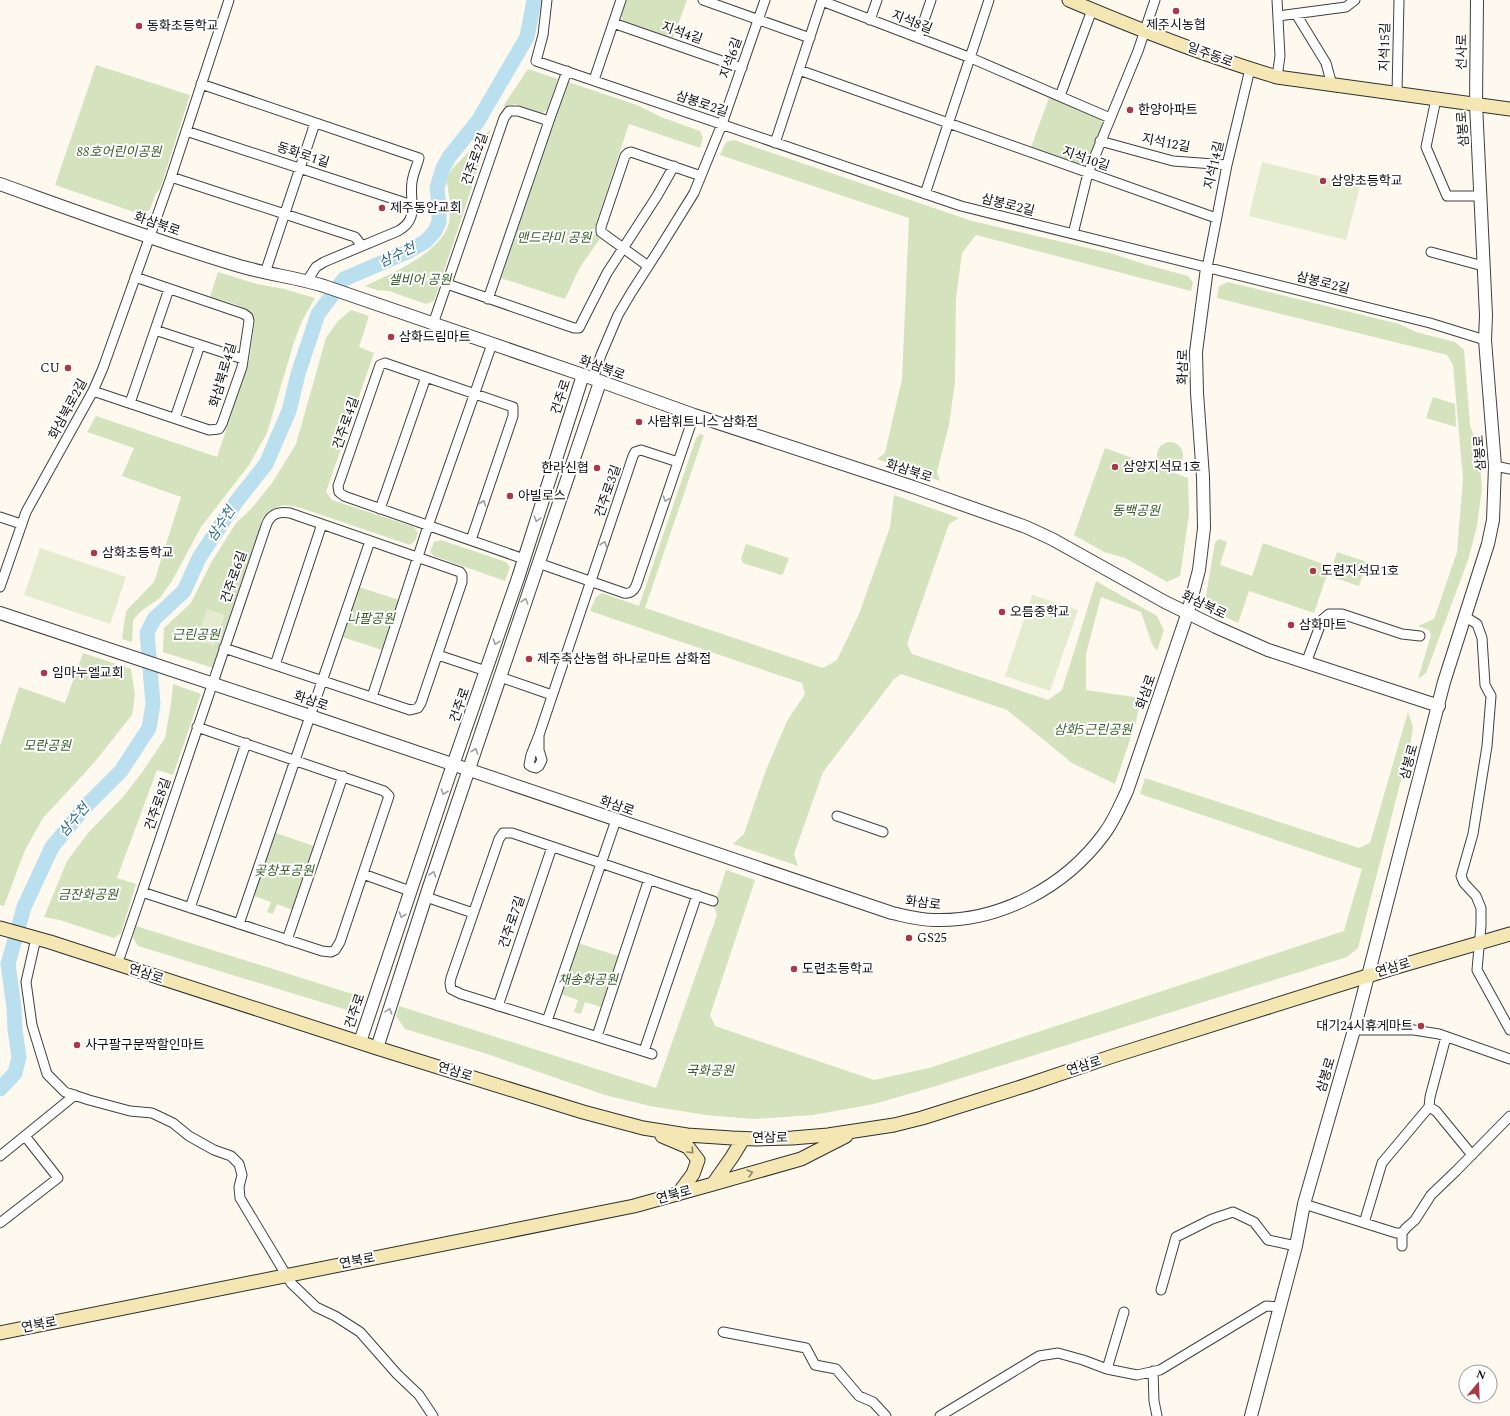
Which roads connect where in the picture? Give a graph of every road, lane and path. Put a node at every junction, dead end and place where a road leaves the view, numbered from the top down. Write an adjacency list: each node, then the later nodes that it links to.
1 (229, 0): 32 (street)
2 (547, 0): 29 (street, 삼봉로2길)
3 (621, 0): 21 (street)
4 (703, 0): 19 (street)
5 (766, 0): 19 (street, 지석6길)
6 (822, 0): 20 (street, 지석8길); 23 (street, 지석8길)
7 (877, 0): 20 (street)
8 (931, 0): 24 (street)
9 (989, 0): 25 (street)
10 (1069, 0): 16 (main road, 일주동로)
11 (1155, 0): 22 (street)
12 (1277, 0): 18 (street)
13 (1355, 0): 17 (street)
14 (1399, 0): 34 (street, 지석15길)
15 (1477, 0): 37 (street, 선사로)
16 (1092, 10): 22 (main road, 일주동로); 35 (street)
17 (1296, 14): 18 (street); 33 (street)
18 (1278, 16): 30 (street)
19 (759, 20): 23 (street); 26 (street, 지석6길)
20 (870, 20): 24 (street, 지석8길)
21 (614, 23): 26 (street, 지석4길); 31 (street)
22 (1145, 32): 27 (main road, 일주동로); 39 (street)
23 (810, 38): 28 (street, 지석8길)
24 (918, 38): 25 (street, 지석8길)
25 (971, 58): 35 (street); 43 (street)
26 (742, 68): 42 (street, 지석6길)
27 (1250, 69): 30 (main road, 일주동로); 47 (street, 지석14길)
28 (799, 70): 43 (street); 46 (street, 지석8길)
29 (567, 71): 31 (street, 삼봉로2길); 41 (street)
30 (1277, 77): 33 (main road, 일주동로)
31 (594, 80): 42 (street, 삼봉로2길)
32 (201, 84): 40 (street); 44 (street)
33 (1332, 85): 34 (main road, 일주동로)
34 (1397, 94): 36 (main road, 일주동로)
35 (1060, 96): 39 (street)
36 (1436, 99): 37 (main road, 일주동로); 55 (street)
37 (1476, 104): 38 (main road, 일주동로); 55 (street, 삼봉로)
38 (1510, 109)
39 (1110, 118): 45 (street)
40 (315, 122): 49 (street); 56 (street)
41 (549, 122): 70 (street, 건주로2길); 72 (street)
42 (722, 124): 46 (street, 삼봉로2길); 51 (street, 건주로)
43 (947, 124): 50 (street, 지석10길); 54 (street)
44 (186, 131): 49 (street, 동화로1길); 52 (street)
45 (1100, 141): 47 (street, 지석12길); 50 (street)
46 (775, 143): 54 (street, 삼봉로2길)
47 (1227, 165): 58 (street, 지석14길)
48 (674, 166): 51 (street); 62 (street); 62 (street)
49 (300, 168): 56 (street, 동화로1길); 57 (street)
50 (1088, 173): 58 (street, 지석10길); 59 (street)
51 (701, 176): 64 (street, 건주로)
52 (170, 177): 57 (street); 60 (street)
53 (0, 184): 60 (street, 화삼북로)
54 (925, 194): 59 (street, 삼봉로2길)
55 (1481, 196): 65 (street, 삼봉로)
56 (412, 205): 61 (street)
57 (284, 214): 61 (street); 67 (street)
58 (1216, 218): 66 (street, 지석14길)
59 (1073, 234): 66 (street, 삼봉로2길)
60 (149, 237): 67 (street, 화삼북로); 68 (street, 화삼북로2길)
61 (362, 246): 69 (street)
62 (623, 248): 64 (street); 72 (street)
63 (1431, 252): 65 (street)
64 (648, 266): 80 (street, 건주로)
65 (1483, 266): 75 (street, 삼봉로)
66 (1207, 268): 75 (street, 삼봉로2길); 103 (street, 화삼로)
67 (265, 273): 69 (street, 화삼북로)
68 (135, 277): 71 (street, 화삼북로4길); 81 (street, 화삼북로2길)
69 (308, 281): 73 (street, 화삼북로)
70 (447, 284): 72 (street); 73 (street, 건주로2길)
71 (169, 289): 74 (street); 78 (street, 화삼북로4길)
72 (488, 299)
73 (433, 324): 76 (street, 화삼북로)
74 (155, 330): 77 (street); 83 (street)
75 (1485, 340): 88 (street, 삼봉로)
76 (492, 344): 80 (street, 화삼북로); 82 (street)
77 (200, 345): 78 (street); 85 (street)
78 (243, 359): 85 (street, 화삼북로4길)
79 (426, 377): 82 (street, 건주로4길); 91 (street); 91 (street, 건주로4길)
80 (592, 379): 84 (street, 화삼북로); 86 (street, 건주로); 90 (street, 건주로)
81 (93, 391): 83 (street, 화삼북로4길); 93 (street, 화삼북로2길)
82 (475, 394): 95 (street); 96 (street, 건주로4길, one-way to 82)
83 (130, 403): 85 (street, 화삼북로4길)
84 (694, 415): 87 (street); 103 (street, 화삼북로)
85 (175, 418)
86 (564, 434): 90 (street); 99 (street, 건주로, one-way to 99)
87 (678, 462): 101 (street, 건주로3길, one-way to 87); 101 (street, one-way to 101)
88 (1495, 466): 89 (street); 105 (street, 삼봉로)
89 (1510, 469)
90 (569, 472): 100 (street, 건주로)
91 (380, 509): 95 (street, 건주로4길)
92 (0, 517): 93 (street)
93 (21, 524): 102 (street, 화삼북로2길)
94 (322, 524): 97 (street, 건주로6길); 107 (street, 건주로6길); 110 (street)
95 (428, 526): 96 (street, 건주로4길); 98 (street)
96 (471, 540): 99 (street, 건주로4길)
97 (370, 541): 98 (street, 건주로6길); 113 (street)
98 (418, 558): 108 (street, 건주로6길); 116 (street)
99 (524, 559): 111 (street, 건주로, one-way to 111)
100 (538, 563): 101 (street); 112 (street, 건주로, one-way to 100)
101 (591, 581): 115 (street)
102 (0, 588)
103 (1188, 612): 109 (street, 화삼북로); 127 (street, 화삼로)
104 (0, 613): 114 (street, 화삼로)
105 (1464, 616): 117 (street, 삼봉로); 145 (street)
106 (1420, 636): 109 (street)
107 (224, 648): 110 (street, 건주로6길); 114 (street, 건주로8길)
108 (438, 654): 111 (street); 116 (street, 건주로6길)
109 (1306, 663): 117 (street, 화삼북로)
110 (275, 665): 113 (street, 건주로6길)
111 (486, 671): 123 (street, 건주로)
112 (500, 677): 115 (street); 124 (street, 건주로, one-way to 112)
113 (322, 681): 116 (street, 건주로6길); 118 (street)
114 (212, 683): 118 (street, 화삼로); 119 (street, 건주로8길)
115 (552, 695): 120 (street)
116 (372, 697)
117 (1439, 706): 147 (street, 삼봉로)
118 (310, 716): 122 (street); 123 (street, 화삼로)
119 (197, 727): 121 (street); 134 (street, 건주로8길)
120 (539, 735)
121 (246, 743): 122 (street); 138 (street)
122 (295, 760): 125 (street); 140 (street)
123 (453, 765): 124 (street, 화삼로); 133 (street, 건주로, one-way to 133)
124 (469, 770): 127 (street, 화삼로); 136 (street, 건주로, one-way to 124)
125 (343, 776): 131 (street); 144 (street)
126 (837, 816): 128 (street)
127 (616, 820): 130 (street)
128 (883, 832)
129 (552, 847): 130 (street); 139 (street); 148 (street, 건주로7길)
130 (601, 863): 132 (street); 149 (street)
131 (363, 874): 133 (street); 144 (street)
132 (649, 879): 135 (street); 152 (street)
133 (410, 891): 154 (street, 건주로, one-way to 154)
134 (142, 892): 138 (street); 146 (street, 건주로8길)
135 (697, 895): 137 (street); 152 (street)
136 (426, 897): 139 (street); 155 (street, 건주로, one-way to 136)
137 (713, 901)
138 (190, 908): 140 (street)
139 (473, 913): 148 (street)
140 (239, 924): 144 (street)
141 (0, 928): 143 (main road, 연삼로)
142 (1510, 934): 145 (main road, 연삼로)
143 (33, 938): 146 (main road, 연삼로); 157 (street)
144 (287, 940)
145 (1479, 943): 147 (main road, 연삼로); 151 (street)
146 (116, 965): 154 (main road, 연삼로)
147 (1368, 976): 150 (street, 삼봉로); 161 (main road, 연삼로)
148 (498, 1006): 149 (street)
149 (547, 1021): 152 (street)
150 (1354, 1030): 153 (street); 168 (street, 삼봉로)
151 (1510, 1030)
152 (597, 1036)
153 (1446, 1037): 156 (street); 158 (street)
154 (360, 1042): 155 (main road, 연삼로)
155 (377, 1048): 160 (main road, 연삼로)
156 (1510, 1059)
157 (75, 1095): 162 (street); 174 (street)
158 (1429, 1107): 164 (street); 170 (street)
159 (1510, 1116): 164 (street)
160 (643, 1128): 163 (main road, 연삼로); 167 (main road, one-way to 167)
161 (855, 1131): 163 (main road, 연삼로); 166 (main road, 연북로, one-way to 161)
162 (25, 1136): 165 (street); 169 (street)
163 (742, 1138): 166 (main road)
164 (1472, 1155): 171 (street)
165 (0, 1156)
166 (713, 1184): 167 (main road, 연북로)
167 (678, 1194): 174 (main road, 연북로)
168 (1304, 1204): 170 (street); 172 (street, 삼봉로)
169 (0, 1223)
170 (1364, 1223): 171 (street)
171 (1402, 1234): 173 (street)
172 (1296, 1246): 175 (street); 176 (street, 삼봉로)
173 (1402, 1246)
174 (287, 1275): 179 (main road, 연북로); 182 (street)
175 (1161, 1290)
176 (1280, 1308): 181 (street); 186 (street, 삼봉로)
177 (1124, 1312): 180 (street)
178 (723, 1332): 183 (street)
179 (0, 1333)
180 (1107, 1369): 181 (street); 184 (street)
181 (1154, 1371): 185 (street)
182 (433, 1416)
183 (886, 1416)
184 (940, 1416)
185 (1157, 1416)
186 (1251, 1416)

